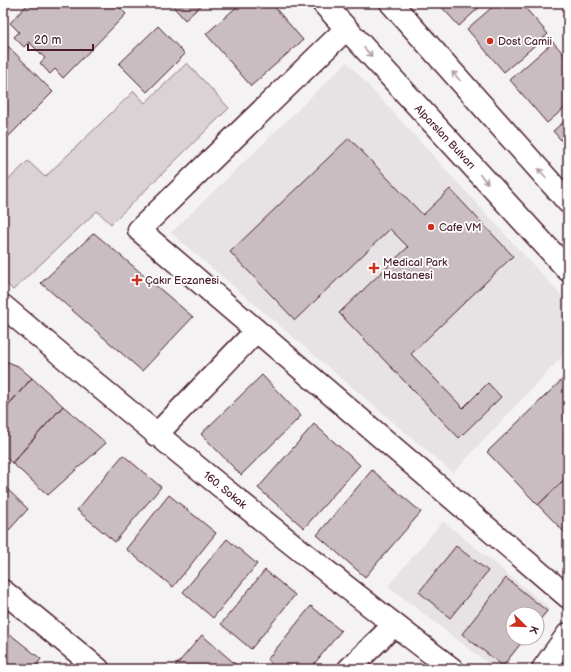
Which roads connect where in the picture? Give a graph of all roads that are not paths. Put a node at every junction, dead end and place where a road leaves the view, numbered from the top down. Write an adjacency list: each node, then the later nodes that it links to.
1 (323, 3): 3 (street, Alparslan Bulvarı)
2 (391, 3): 4 (street, one-way to 2)
3 (346, 29): 5 (street, Alparslan Bulvarı, one-way to 5); 7 (street)
4 (568, 202)
5 (568, 270)
6 (3, 306): 8 (street, 160. Sokak)
7 (256, 331): 8 (street); 10 (street)
8 (156, 435): 11 (street, 160. Sokak)
9 (3, 591): 13 (street)
10 (568, 597)
11 (394, 625): 14 (street); 15 (street, 160. Sokak)
12 (568, 634): 16 (street)
13 (98, 669)
14 (349, 669)
15 (452, 669)
16 (543, 669)

